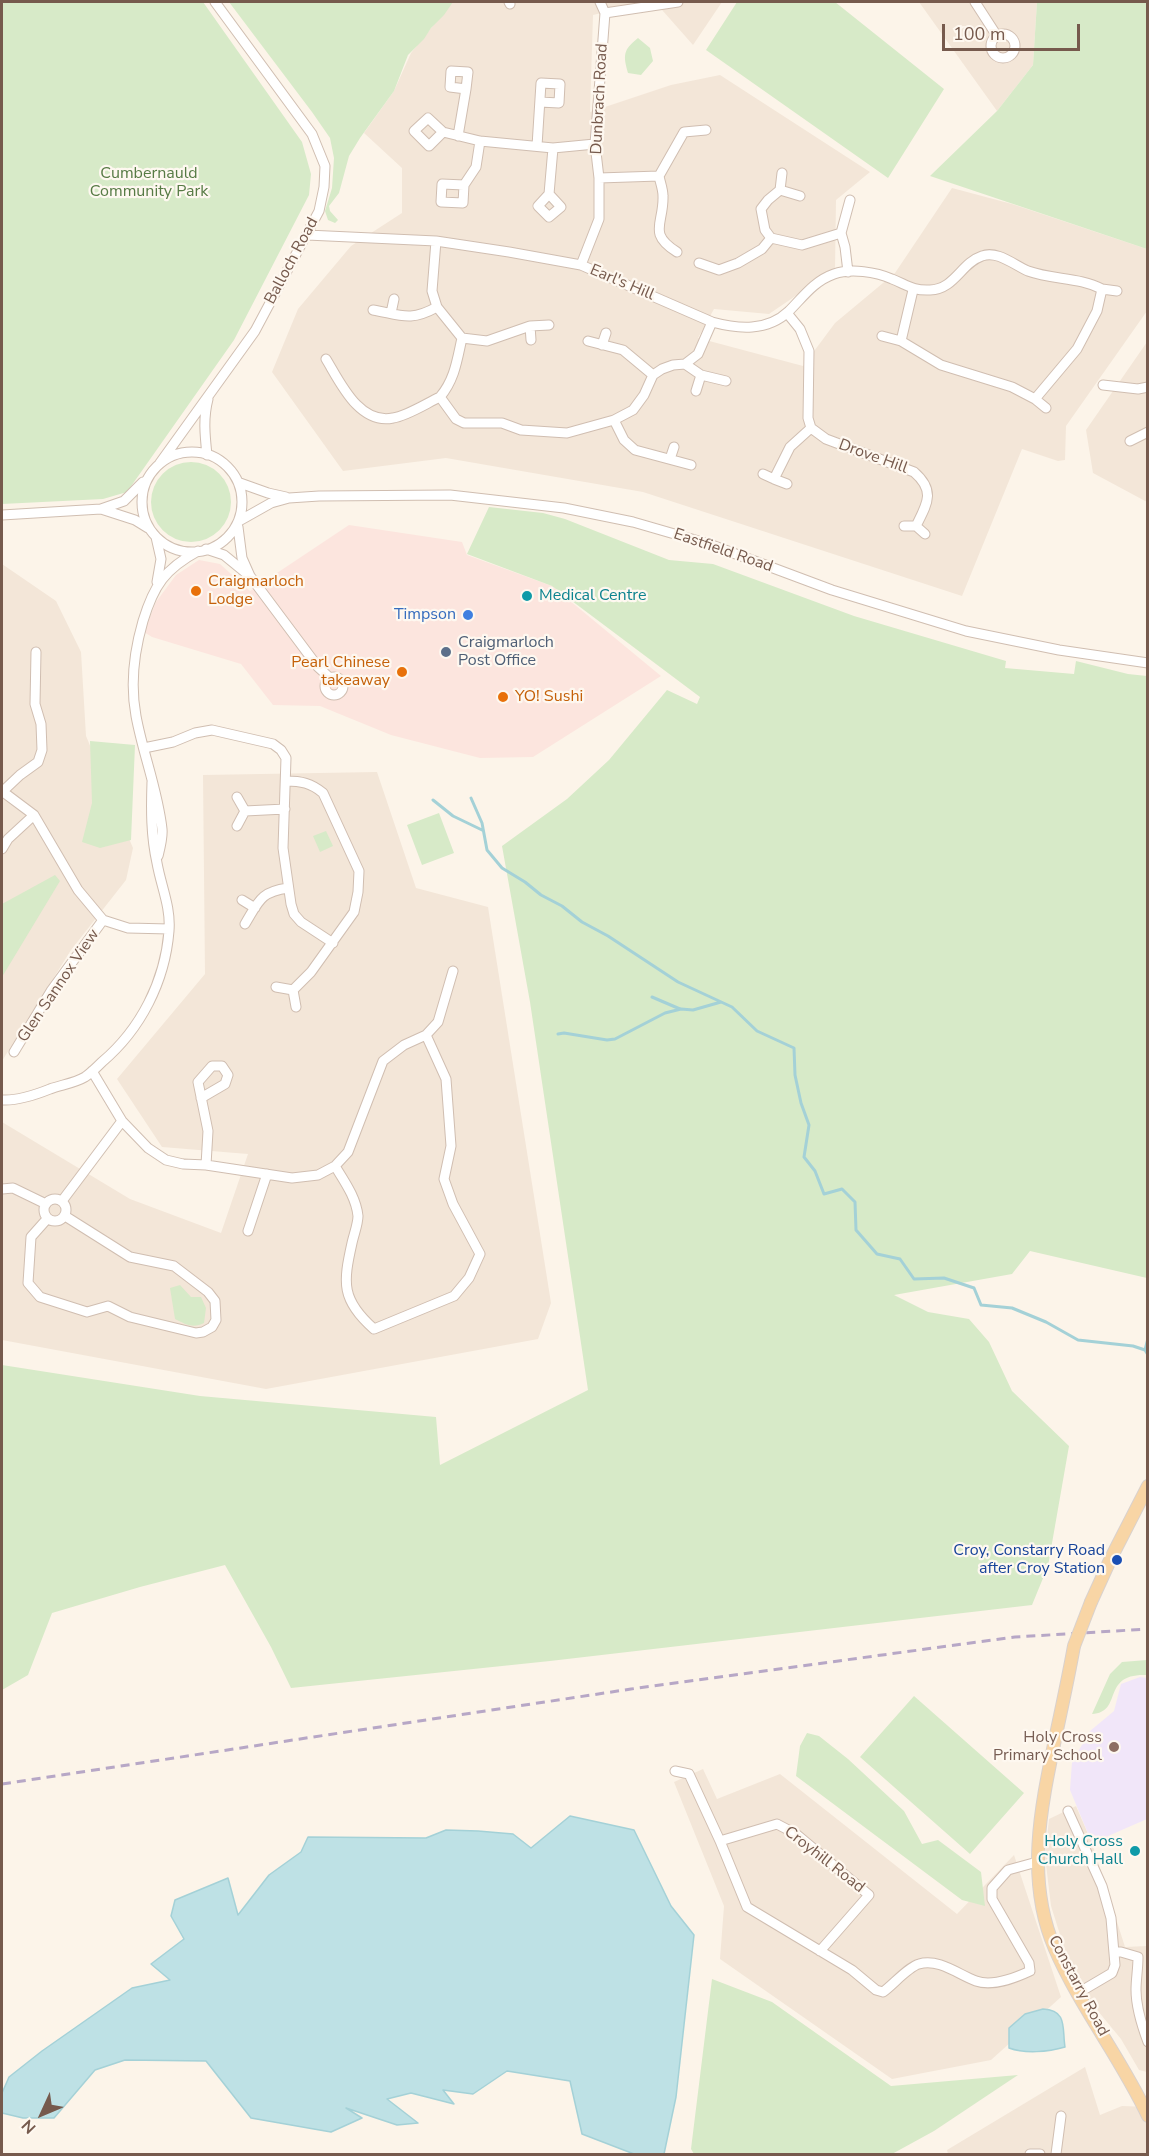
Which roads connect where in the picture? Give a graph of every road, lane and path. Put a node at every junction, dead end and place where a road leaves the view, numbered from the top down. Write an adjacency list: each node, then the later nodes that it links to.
1 (215, 2): 25 (street, Balloch Road)
2 (600, 2): 5 (street, Dunbrach Road)
3 (678, 2): 5 (street)
4 (975, 2): 6 (street)
5 (604, 13): 13 (street, Dunbrach Road)
6 (997, 36)
7 (466, 89): 11 (street)
8 (540, 102): 14 (street)
9 (706, 130): 17 (street)
10 (443, 132): 11 (street)
11 (458, 136): 12 (street)
12 (480, 141): 14 (street); 19 (street)
13 (595, 144): 15 (street); 18 (street, Dunbrach Road)
14 (537, 146): 15 (street)
15 (553, 148): 21 (street)
16 (782, 173): 20 (street)
17 (659, 176): 18 (street); 28 (street)
18 (599, 178): 30 (street, Dunbrach Road)
19 (464, 185)
20 (780, 190): 22 (street); 26 (street)
21 (549, 194)
22 (800, 196)
23 (850, 200): 24 (street)
24 (841, 233): 26 (street); 31 (street)
25 (307, 235): 27 (street, Earl's Hill); 58 (street, Balloch Road)
26 (771, 238): 29 (street)
27 (436, 241): 30 (street, Earl's Hill); 36 (street)
28 (677, 252)
29 (699, 263)
30 (581, 266): 40 (street, Earl's Hill)
31 (848, 272): 33 (street, Earl's Hill); 39 (street, Earl's Hill)
32 (1102, 289): 33 (street); 34 (street); 60 (street)
33 (913, 290): 48 (street)
34 (1117, 291)
35 (394, 299): 38 (street)
36 (437, 307): 38 (street); 45 (street)
37 (373, 310): 38 (street)
38 (391, 313)
39 (787, 313): 40 (street, Earl's Hill); 63 (street)
40 (712, 322): 51 (street)
41 (549, 325): 42 (street)
42 (530, 326): 45 (street); 46 (street)
43 (606, 333): 49 (street)
44 (882, 336): 48 (street)
45 (462, 338): 59 (street)
46 (531, 340)
47 (588, 341): 49 (street)
48 (901, 341): 60 (street)
49 (602, 345): 52 (street)
50 (326, 359): 59 (street)
51 (685, 364): 52 (street); 53 (street)
52 (653, 375): 62 (street)
53 (700, 375): 54 (street); 57 (street)
54 (726, 381)
55 (1103, 385): 56 (street)
56 (1143, 388)
57 (696, 391)
58 (209, 394): 67 (street); 69 (street, Balloch Road)
59 (440, 397): 62 (street)
60 (1035, 399): 61 (street)
61 (1046, 408)
62 (614, 420): 68 (street)
63 (811, 428): 73 (street); 81 (street, Drove Hill)
64 (1148, 432): 65 (street)
65 (1130, 441)
66 (674, 447): 68 (street)
67 (207, 455): 69 (street); 74 (street)
68 (670, 459): 70 (street)
69 (160, 463): 72 (street)
70 (691, 465)
71 (763, 474): 73 (street)
72 (149, 476): 77 (street); 82 (street)
73 (774, 479): 75 (street)
74 (240, 483): 76 (street, Eastfield Road); 79 (street)
75 (787, 484)
76 (289, 498): 79 (street, Eastfield Road); 88 (street, Eastfield Road)
77 (101, 509): 78 (street); 82 (street)
78 (2, 515)
79 (239, 524): 84 (street); 85 (street)
80 (904, 526): 81 (street)
81 (916, 526): 83 (street)
82 (153, 534): 84 (street); 86 (street)
83 (926, 534)
84 (202, 550): 85 (street); 86 (street)
85 (250, 576): 89 (street)
86 (156, 587): 90 (street)
87 (36, 652): 92 (street)
88 (1148, 663)
89 (330, 678)
90 (144, 748): 91 (street); 104 (street)
91 (286, 781): 94 (street); 105 (street)
92 (2, 792): 96 (street)
93 (237, 797): 95 (street)
94 (285, 809): 95 (street); 99 (street)
95 (245, 811): 97 (street)
96 (34, 815): 98 (street); 102 (street)
97 (237, 826)
98 (2, 849)
99 (288, 888): 101 (street); 105 (street)
100 (242, 900): 101 (street)
101 (255, 908): 103 (street)
102 (103, 920): 104 (street); 111 (street, Glen Sannox View)
103 (245, 924)
104 (169, 929): 112 (street)
105 (333, 943): 108 (street)
106 (453, 971): 110 (street)
107 (276, 987): 108 (street)
108 (293, 990): 109 (street)
109 (296, 1008)
110 (426, 1035): 117 (street); 117 (street)
111 (15, 1052)
112 (92, 1071): 114 (street); 115 (street)
113 (201, 1098): 116 (street)
114 (2, 1100)
115 (122, 1121): 116 (street); 120 (street)
116 (206, 1165): 118 (street)
117 (335, 1166): 118 (street)
118 (267, 1174): 124 (street)
119 (2, 1189): 121 (street)
120 (62, 1201): 121 (street); 122 (street)
121 (46, 1204): 123 (street)
122 (65, 1216): 123 (street); 123 (street)
123 (47, 1219)
124 (248, 1230)
125 (1148, 1486): 131 (main road, Constarry Road, bridge)
126 (689, 1762): 128 (street)
127 (675, 1772): 128 (street)
128 (689, 1774): 130 (street)
129 (1068, 1811): 133 (street)
130 (720, 1841): 132 (street); 132 (street, Croyhill Road)
131 (1037, 1862): 132 (street); 134 (main road, Constarry Road)
132 (820, 1951)
133 (1114, 1952): 134 (street); 135 (street)
134 (1078, 1993): 138 (main road, Constarry Road)
135 (1144, 2024): 136 (street)
136 (1148, 2042)
137 (1061, 2116): 141 (street)
138 (1148, 2116)
139 (1030, 2154): 140 (street)
140 (1040, 2154)
141 (1056, 2154)

